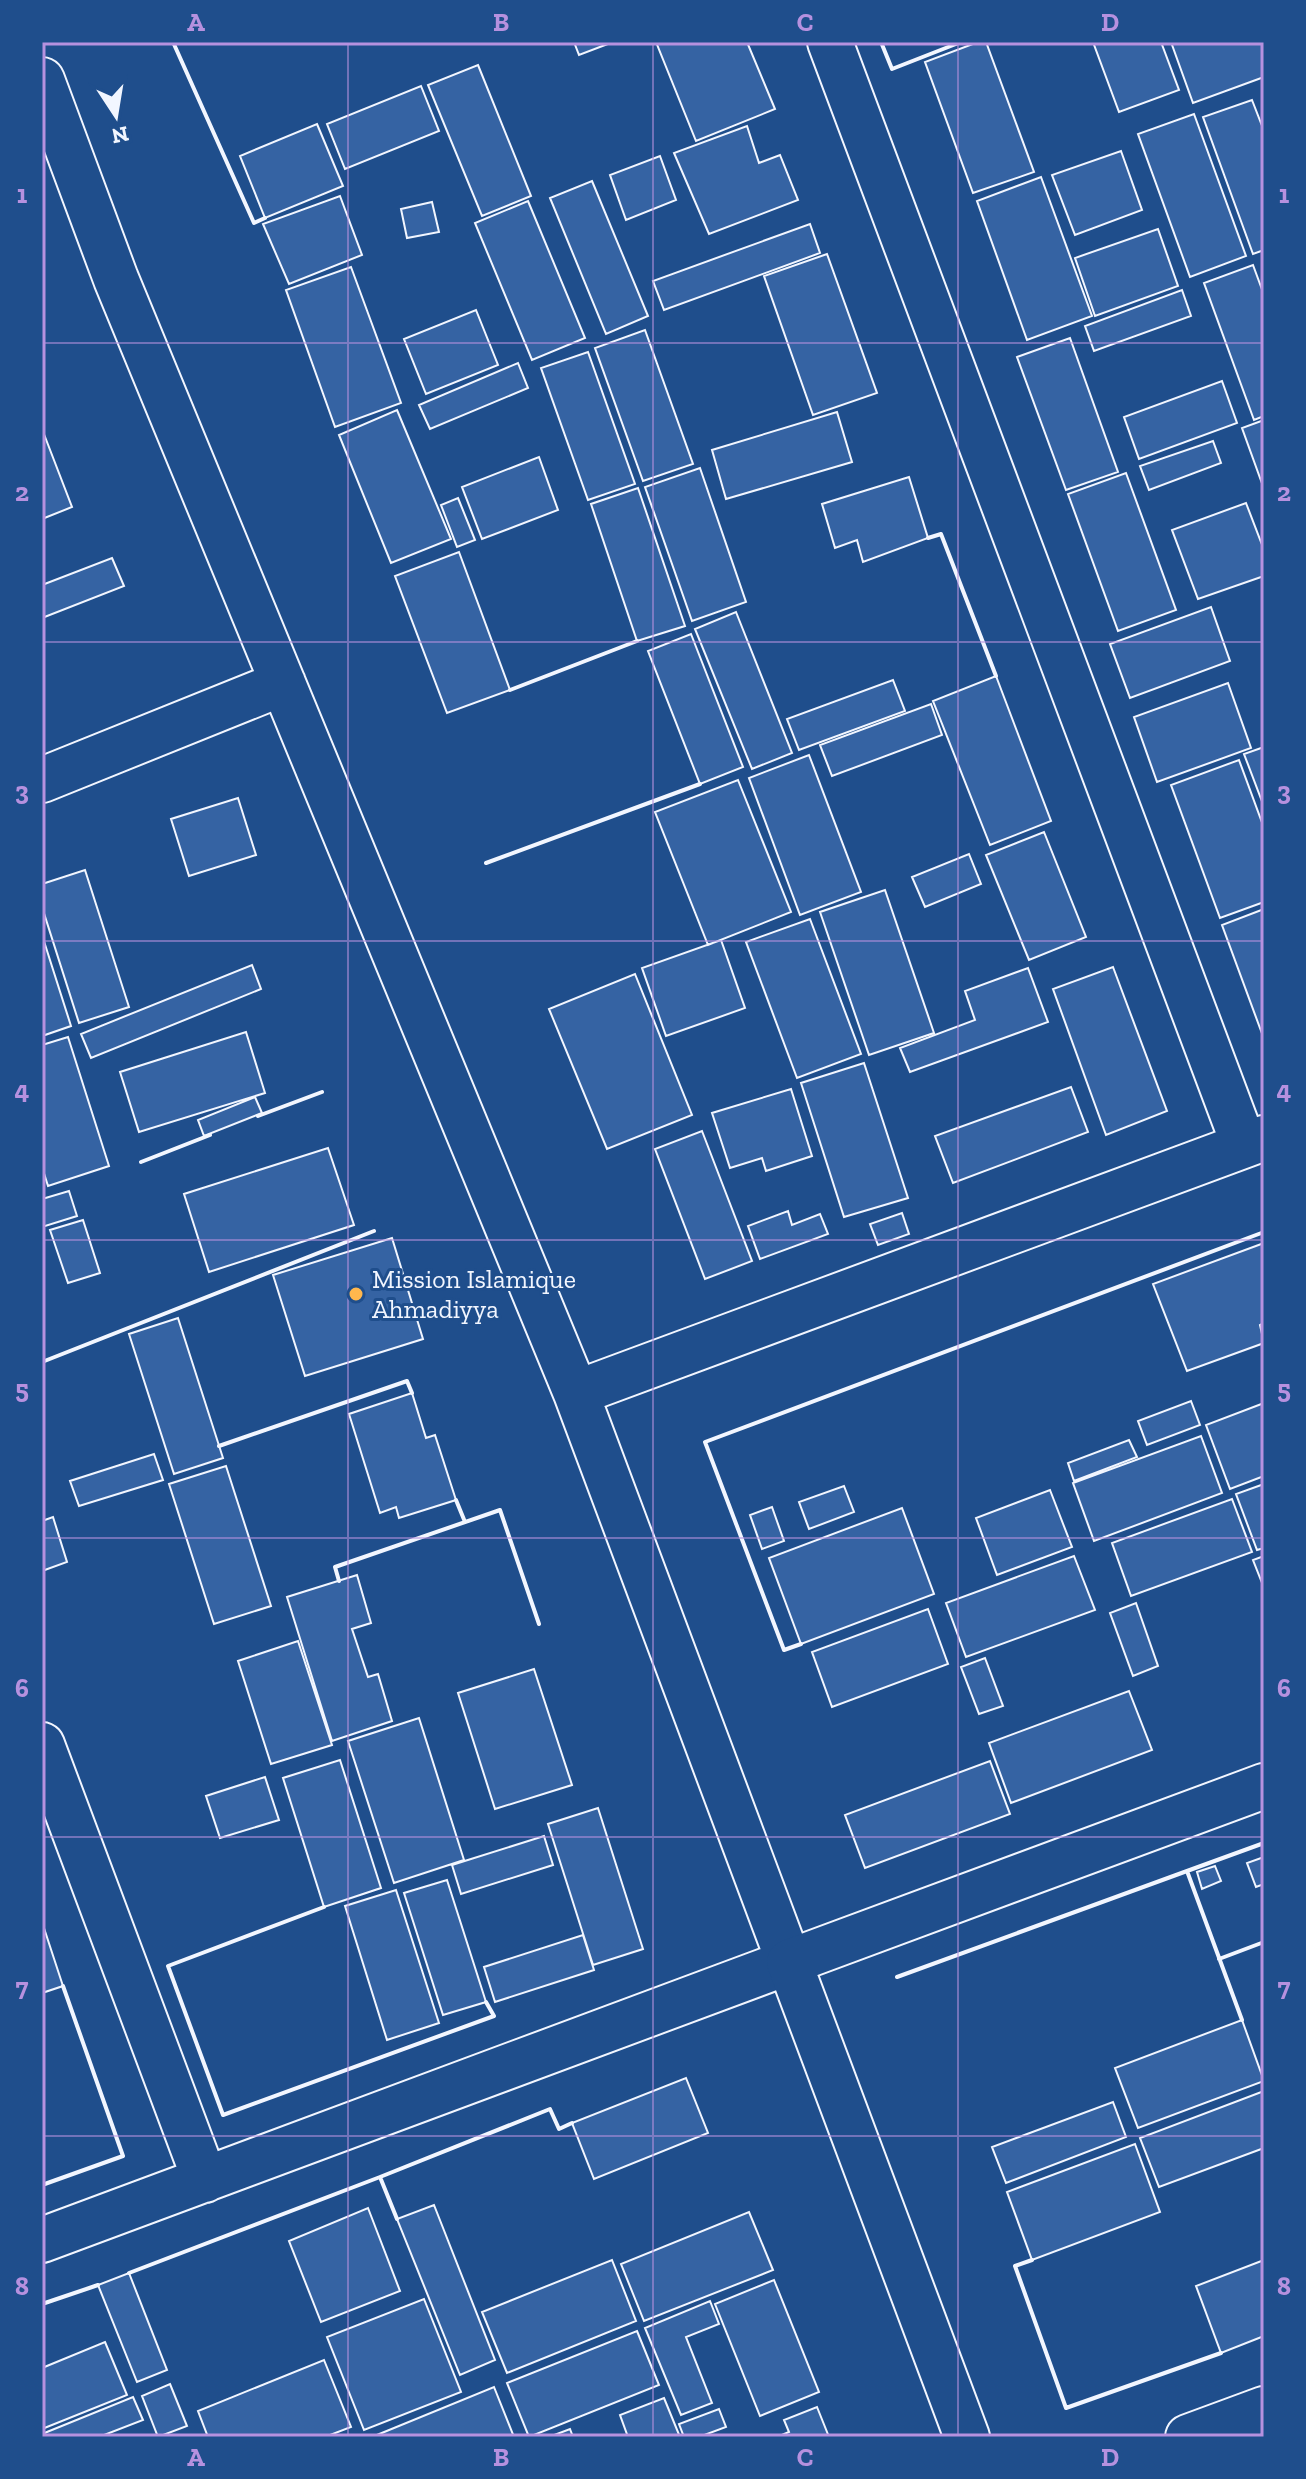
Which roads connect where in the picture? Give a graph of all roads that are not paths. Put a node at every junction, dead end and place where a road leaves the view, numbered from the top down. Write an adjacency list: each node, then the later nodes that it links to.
1 (830, 42): 5 (street)
2 (42, 80): 3 (street)
3 (283, 683): 4 (street); 6 (street)
4 (42, 780)
5 (1254, 1142): 6 (street)
6 (576, 1393): 9 (street)
7 (42, 1745): 10 (street)
8 (1264, 1786): 9 (street)
9 (789, 1962): 10 (street); 13 (street)
10 (205, 2180): 11 (street)
11 (42, 2240)
12 (1264, 2409): 14 (street)
13 (967, 2437)
14 (1188, 2437)

